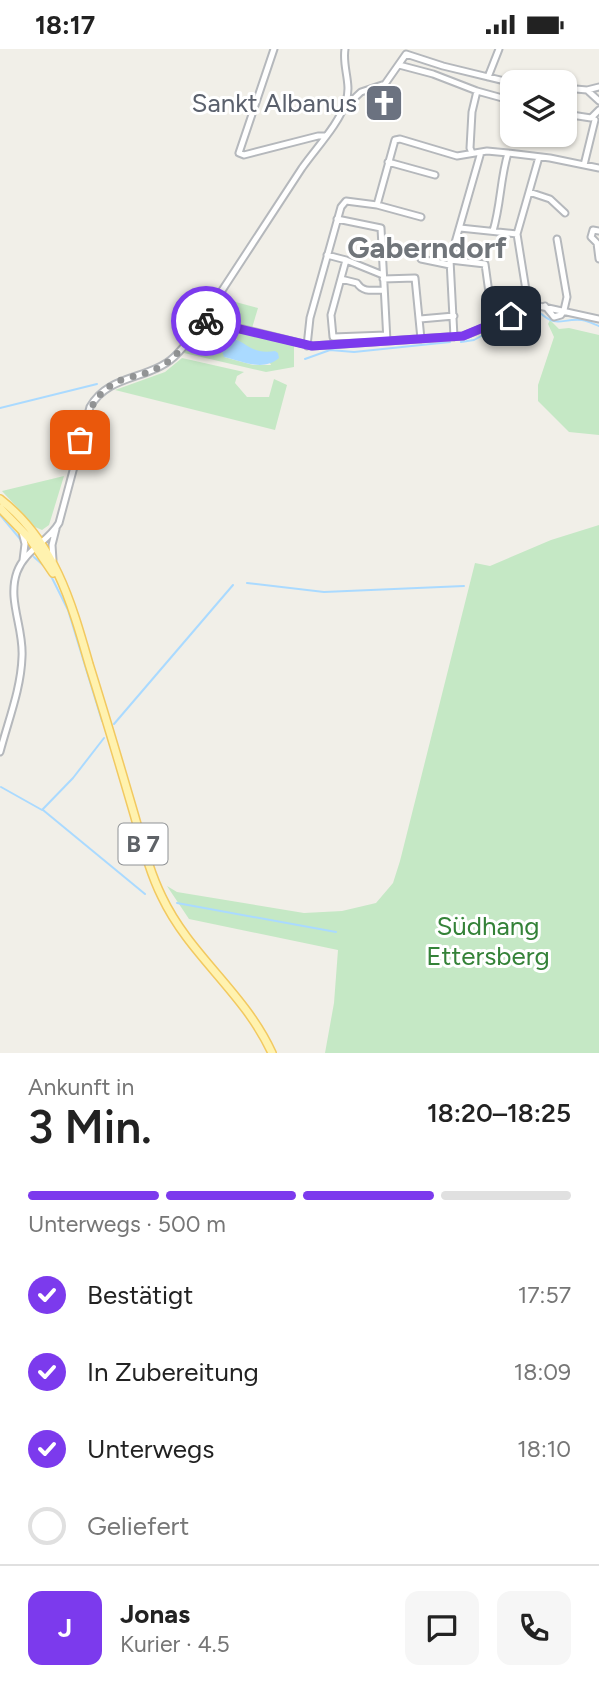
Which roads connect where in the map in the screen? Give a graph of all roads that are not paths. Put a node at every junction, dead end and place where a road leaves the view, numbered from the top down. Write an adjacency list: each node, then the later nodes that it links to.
1 (274, 49): 21 (street)
2 (345, 49): 8 (street)
3 (499, 49): 6 (street)
4 (399, 65): 5 (street); 9 (street); 14 (street)
5 (468, 73): 6 (street); 9 (street)
6 (488, 77): 7 (street)
7 (500, 80)
8 (348, 85): 14 (street); 17 (street)
9 (464, 86): 13 (street)
10 (599, 87): 12 (street)
11 (577, 89): 12 (street)
12 (587, 90): 16 (street)
13 (477, 91): 15 (street); 23 (street)
14 (361, 92): 17 (street)
15 (500, 97)
16 (599, 101)
17 (344, 108): 21 (street)
18 (599, 110): 20 (street)
19 (577, 116): 20 (street)
20 (595, 120): 27 (street)
21 (325, 136): 52 (street)
22 (481, 152): 23 (street); 24 (street); 35 (street)
23 (472, 153): 26 (street)
24 (508, 153): 25 (street); 36 (street)
25 (539, 157): 27 (street); 30 (street)
26 (388, 162): 29 (street); 31 (street)
27 (584, 165): 28 (street)
28 (599, 168)
29 (435, 175)
30 (529, 192): 32 (street); 38 (street)
31 (377, 205): 33 (street); 34 (street)
32 (565, 213)
33 (421, 217)
34 (337, 219): 40 (street); 45 (street)
35 (460, 228): 36 (street); 44 (street)
36 (493, 231): 38 (street)
37 (599, 231): 42 (street)
38 (517, 234): 49 (street)
39 (557, 239): 50 (street)
40 (327, 255): 43 (street); 58 (street)
41 (421, 259): 44 (street)
42 (599, 259)
43 (346, 260): 45 (street); 46 (street)
44 (450, 263): 48 (street); 51 (street)
45 (383, 277): 47 (street); 53 (street)
46 (341, 279): 47 (street); 56 (street)
47 (384, 290): 56 (street)
48 (489, 300)
49 (529, 309): 50 (street); 55 (street)
50 (564, 310): 54 (street)
51 (454, 316): 53 (street); 55 (street)
52 (203, 319): 58 (street); 61 (street)
53 (420, 319): 57 (street)
54 (599, 319)
55 (454, 337): 57 (street)
56 (386, 338): 57 (street); 58 (street)
57 (421, 339)
58 (307, 345)
59 (0, 499): 63 (main road, B 7)
60 (0, 507): 62 (main road, B 7)
61 (57, 526): 63 (street); 65 (street)
62 (21, 529): 63 (main road, B 7); 64 (street)
63 (38, 544): 64 (street); 65 (main road, B 7); 66 (main road, B 7)
64 (23, 560): 67 (street)
65 (53, 563): 66 (main road, B 7)
66 (72, 607): 68 (main road, B 7)
67 (0, 752)
68 (272, 1053)

